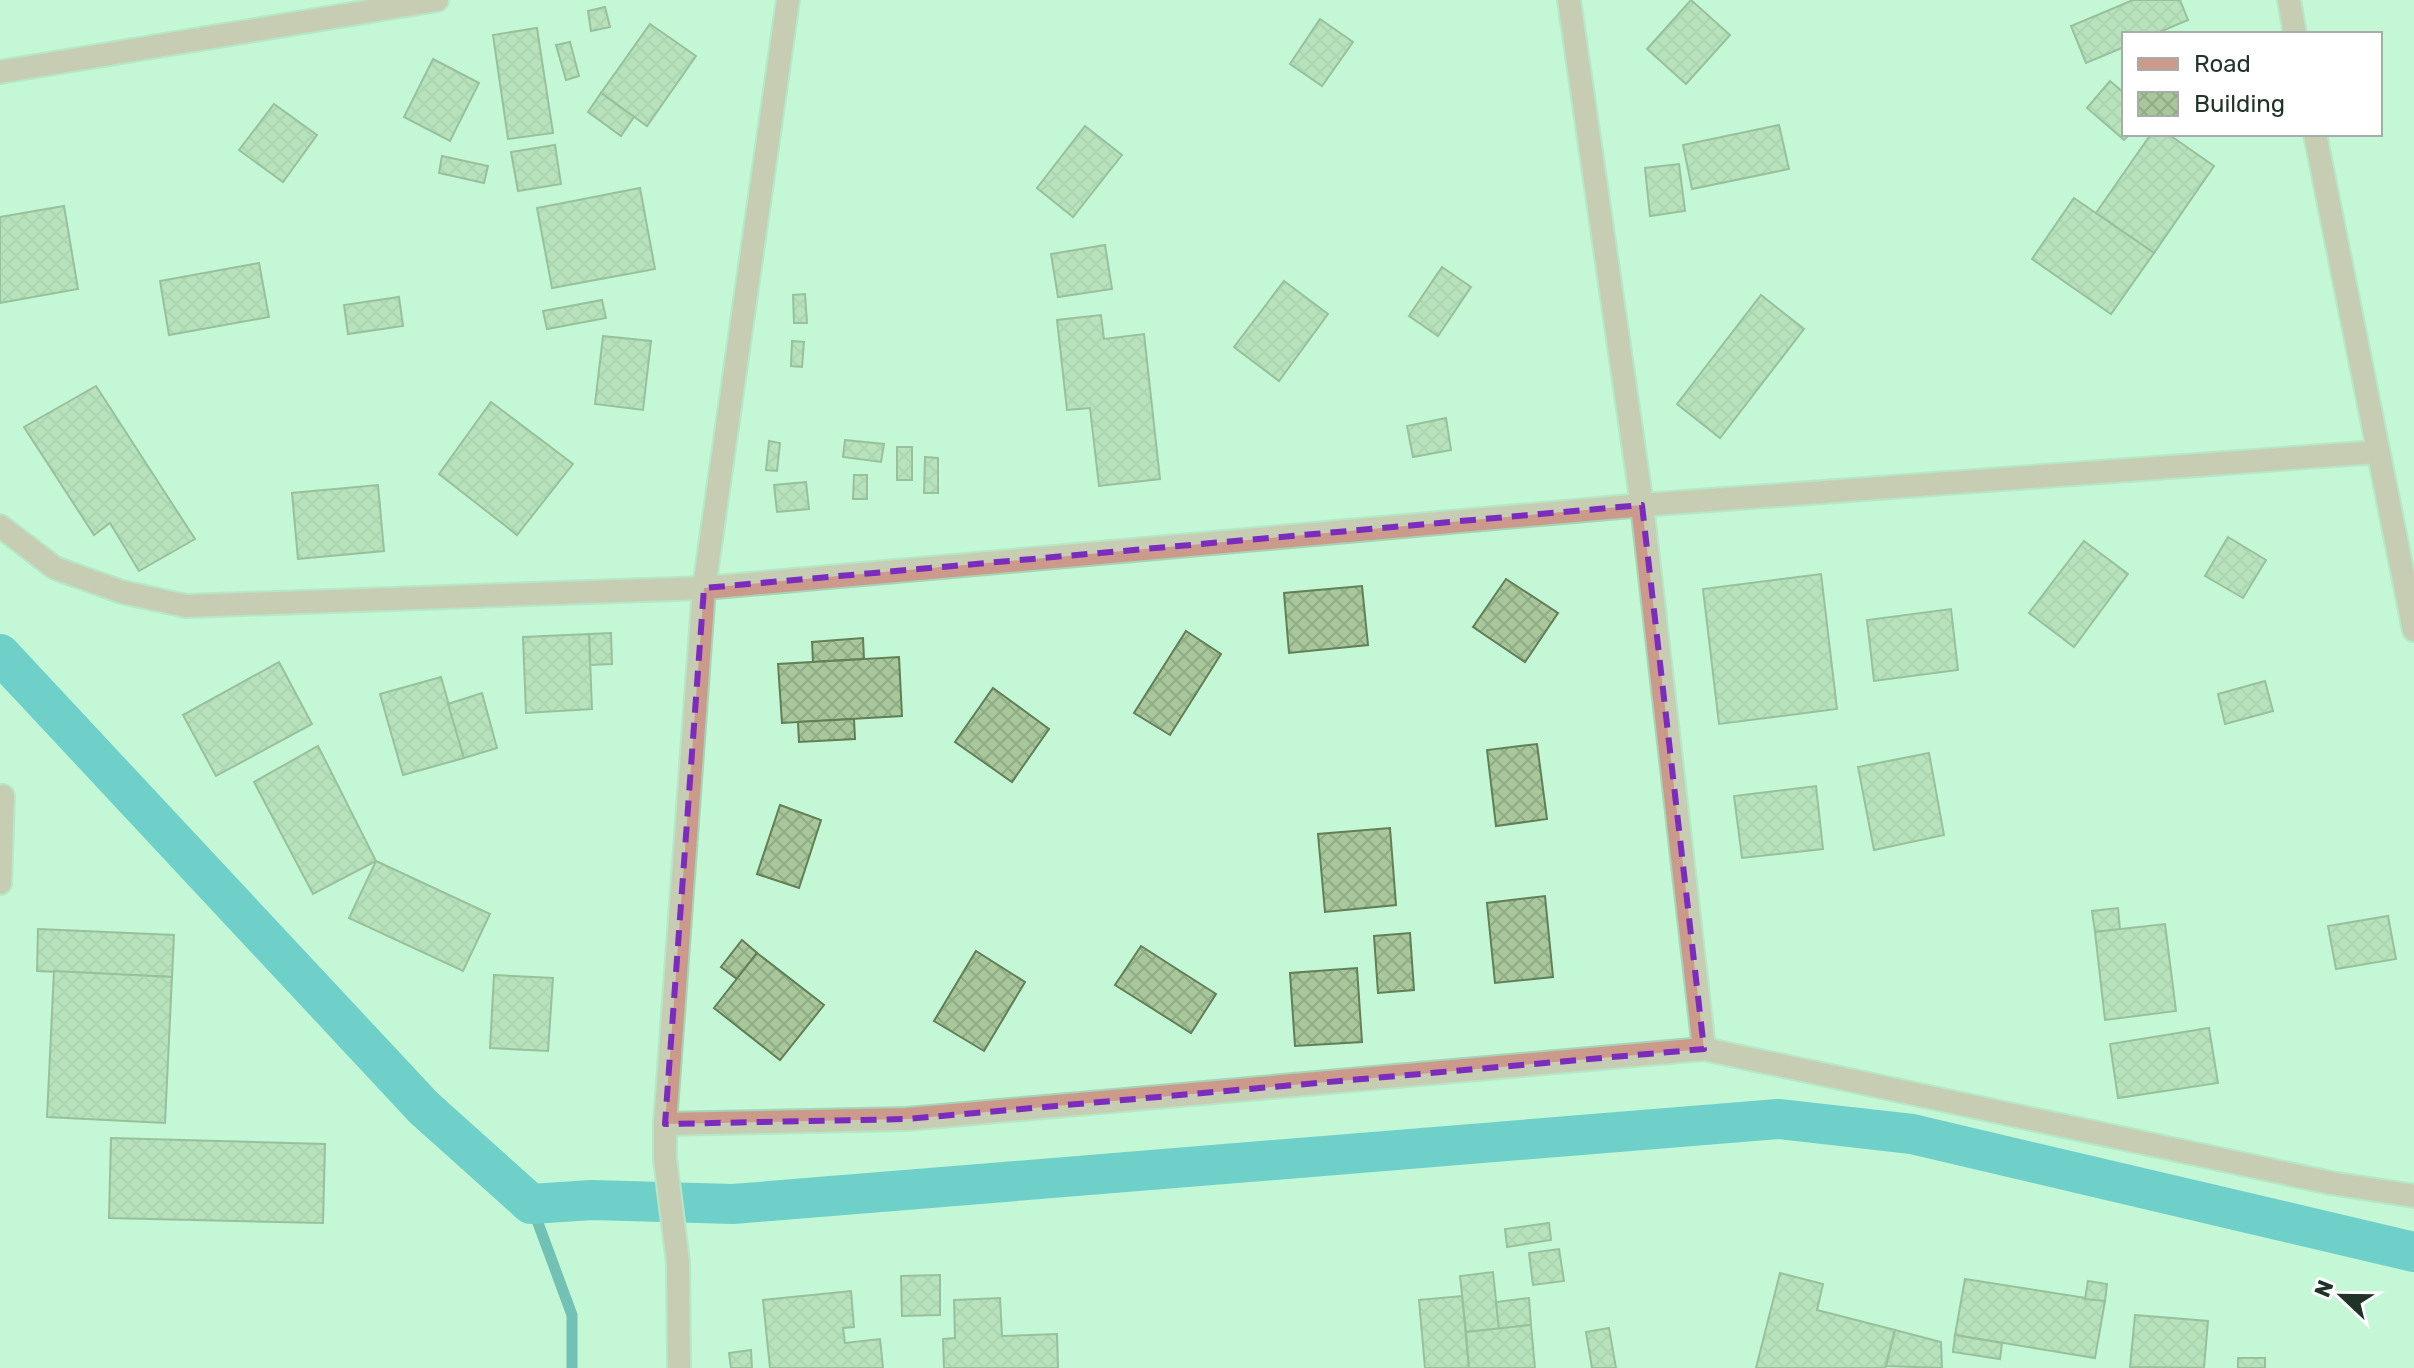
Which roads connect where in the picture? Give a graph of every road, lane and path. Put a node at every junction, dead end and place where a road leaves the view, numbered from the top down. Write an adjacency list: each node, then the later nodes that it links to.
1 (437, 0): 6 (street)
2 (788, 0): 11 (street)
3 (1569, 0): 9 (street)
4 (2289, 0): 5 (street)
5 (2295, 32)
6 (0, 72)
7 (2315, 136): 8 (street)
8 (2377, 452): 9 (street); 12 (street)
9 (1642, 505): 11 (street); 15 (street)
10 (0, 526): 11 (street)
11 (704, 588): 16 (street)
12 (2414, 630)
13 (3, 796): 14 (street)
14 (0, 883)
15 (1704, 1049): 16 (street); 17 (street)
16 (665, 1124): 18 (street)
17 (2414, 1196)
18 (679, 1368)

